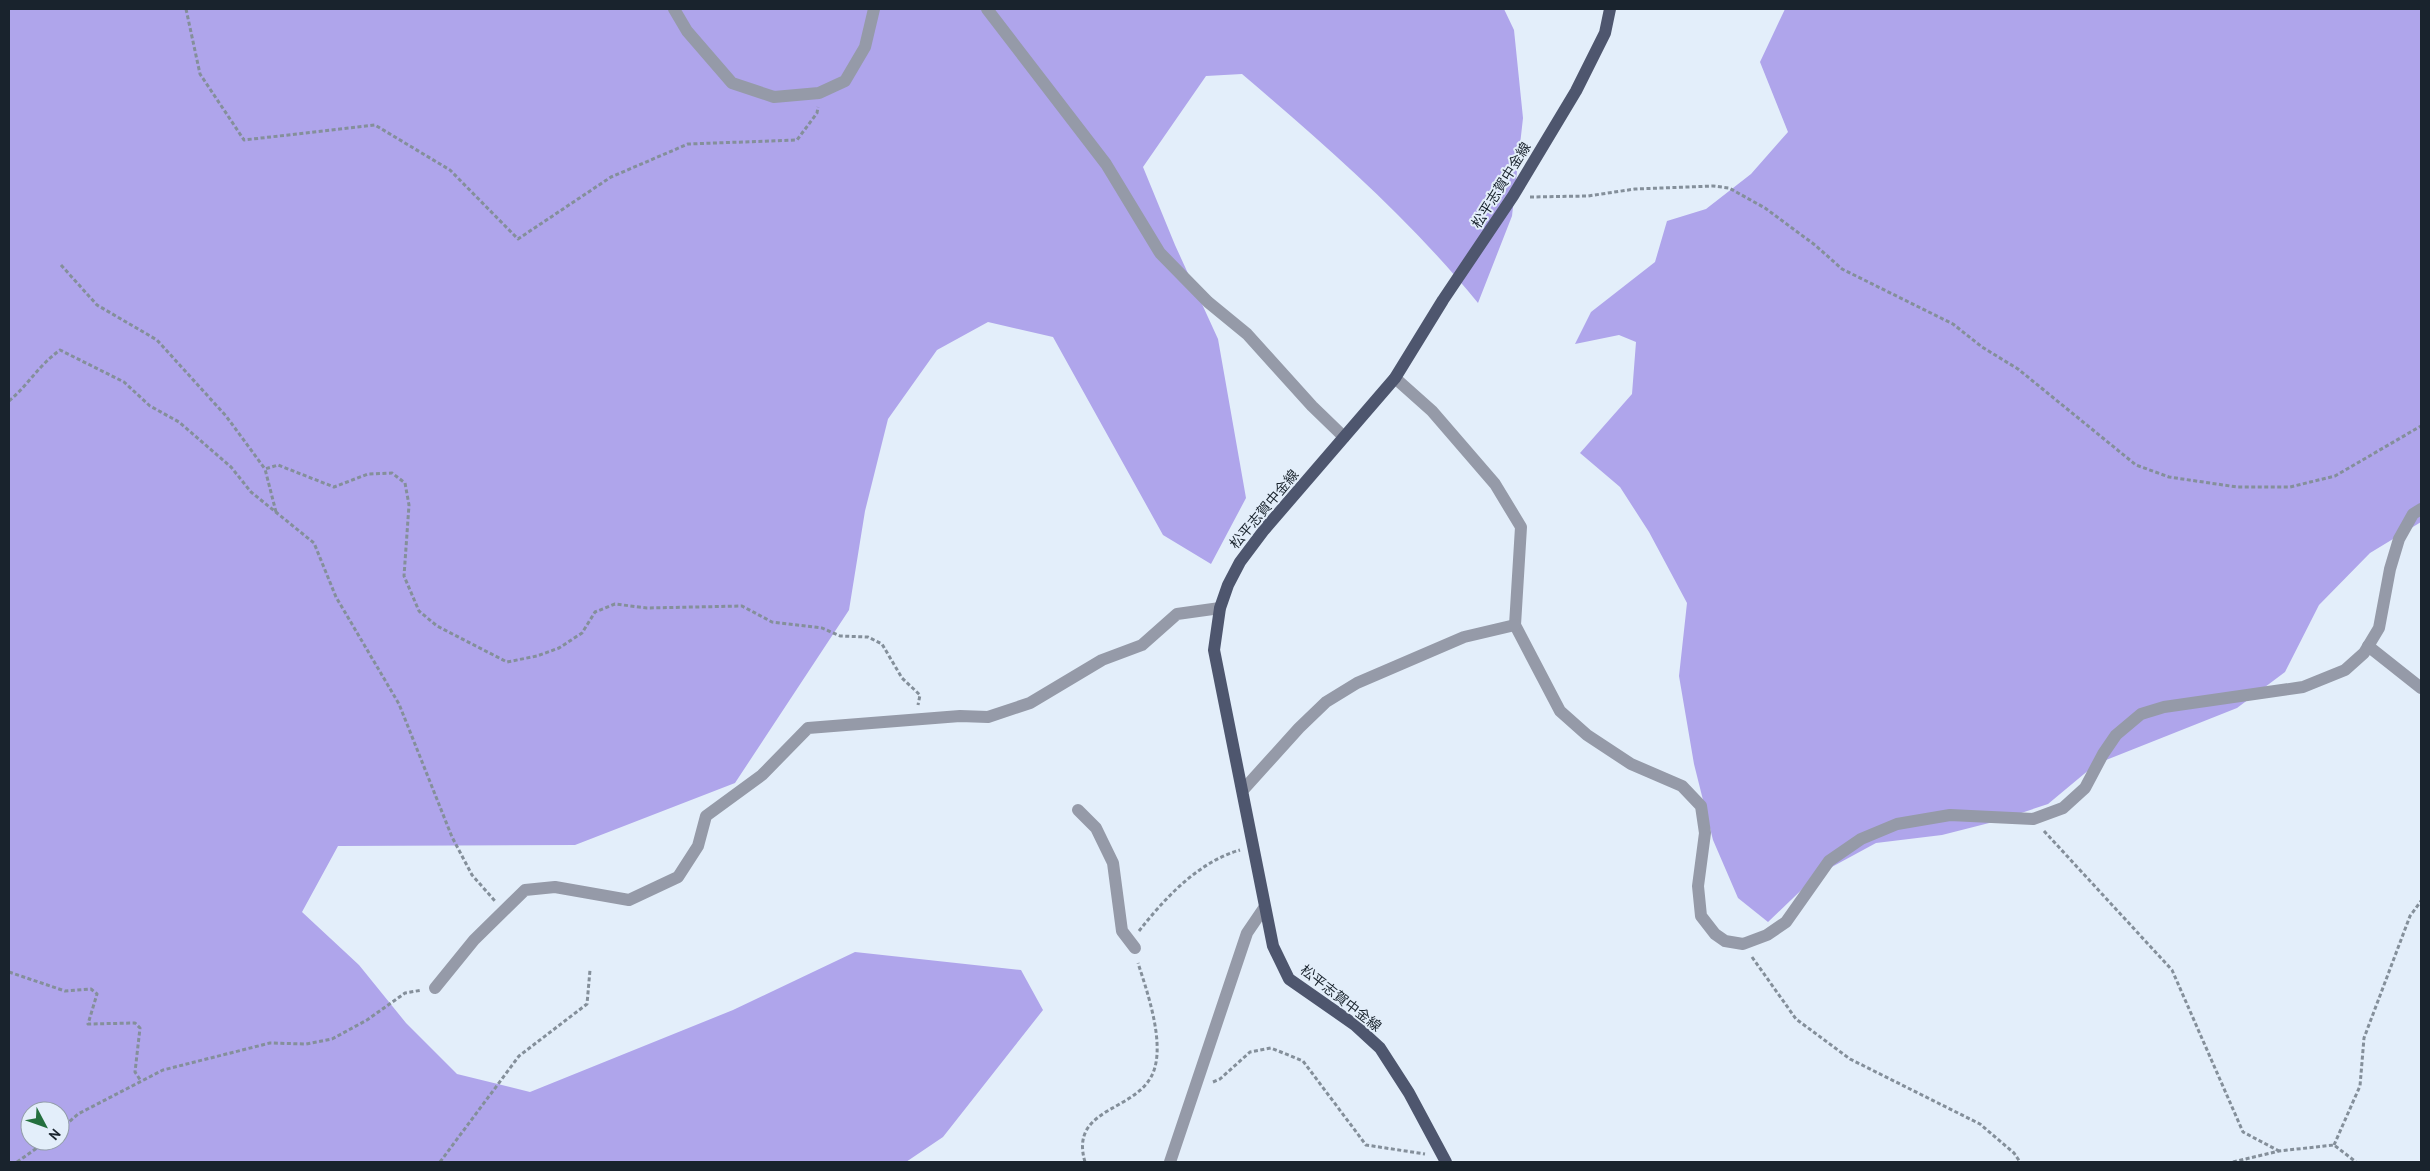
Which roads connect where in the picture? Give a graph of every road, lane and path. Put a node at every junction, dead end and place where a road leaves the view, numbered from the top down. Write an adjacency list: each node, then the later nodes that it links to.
1 (186, 9): 6 (path)
2 (674, 9): 6 (street)
3 (874, 9): 6 (street)
4 (987, 9): 12 (street)
5 (1610, 9): 7 (main road, 松平志賀中金線)
6 (819, 93)
7 (1513, 196): 9 (main road, 松平志賀中金線); 11 (path)
8 (61, 265): 13 (path)
9 (1394, 378): 12 (main road, 松平志賀中金線); 17 (street)
10 (9, 402): 15 (path)
11 (2421, 426)
12 (1344, 437): 16 (main road, 松平志賀中金線)
13 (265, 469): 15 (path); 20 (path)
14 (2421, 509): 18 (street)
15 (276, 512): 27 (path)
16 (1220, 608): 20 (street); 21 (main road, 松平志賀中金線)
17 (1515, 625): 21 (street); 28 (street)
18 (2368, 646): 19 (street); 23 (street)
19 (2421, 688)
20 (915, 720): 27 (street)
21 (1243, 790): 24 (main road, 松平志賀中金線)
22 (1078, 810): 29 (street)
23 (2033, 819): 28 (street); 38 (path)
24 (1253, 847): 26 (main road, 松平志賀中金線); 29 (path)
25 (2421, 902): 36 (path)
26 (1264, 908): 34 (street); 39 (main road, 松平志賀中金線)
27 (505, 909): 32 (street)
28 (1743, 944): 44 (path)
29 (1135, 948): 42 (path)
30 (590, 970): 41 (path)
31 (9, 972): 33 (path)
32 (436, 988): 33 (path)
33 (141, 1081): 35 (path)
34 (1198, 1081): 39 (path); 43 (street)
35 (70, 1121)
36 (2334, 1145): 38 (path); 46 (path)
37 (33, 1151): 40 (path)
38 (2279, 1151): 45 (path)
39 (1444, 1159)
40 (17, 1162)
41 (440, 1162)
42 (1085, 1162)
43 (1170, 1162)
44 (2020, 1162)
45 (2233, 1162)
46 (2356, 1162)

